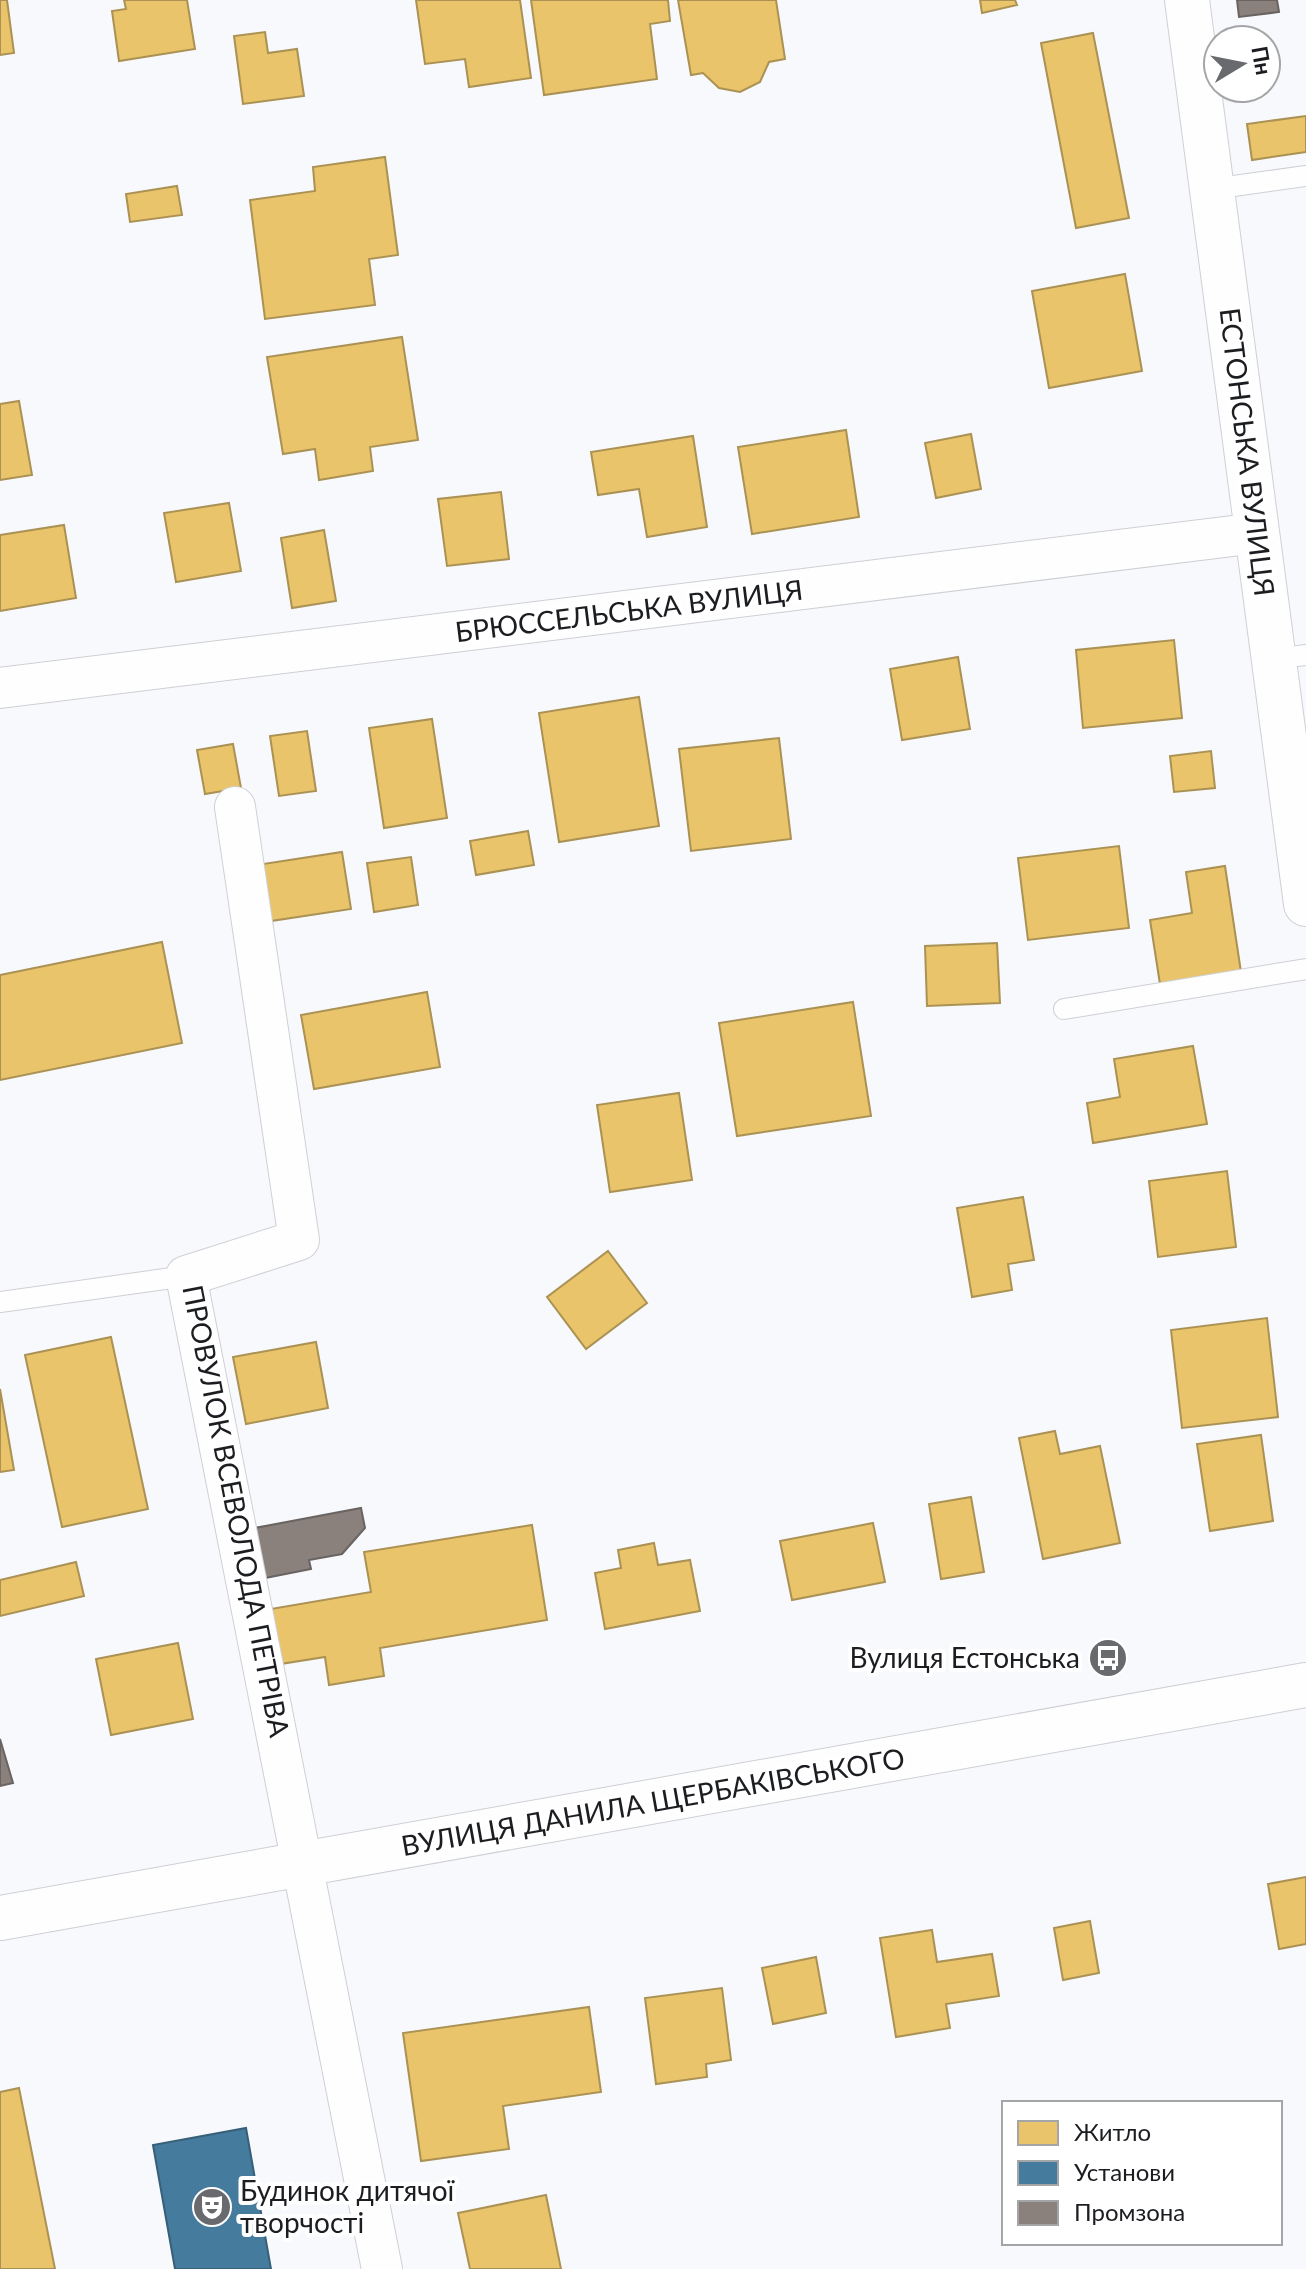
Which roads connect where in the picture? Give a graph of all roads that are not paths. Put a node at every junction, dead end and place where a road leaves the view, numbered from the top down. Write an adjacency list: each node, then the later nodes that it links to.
1 (1187, 0): 3 (main road, ЕСТОНСЬКА ВУЛИЦЯ)
2 (1306, 176): 3 (lane)
3 (1212, 189): 4 (main road, ЕСТОНСЬКА ВУЛИЦЯ)
4 (1257, 533): 5 (main road, ЕСТОНСЬКА ВУЛИЦЯ); 6 (street, БРЮССЕЛЬСЬКА ВУЛИЦЯ)
5 (1290, 657): 8 (main road, ЕСТОНСЬКА ВУЛИЦЯ)
6 (0, 688)
7 (235, 807): 11 (street, ПРОВУЛОК ВСЕВОЛОДА ПЕТРІВА)
8 (1306, 904)
9 (1306, 969): 10 (lane)
10 (1064, 1009)
11 (186, 1276): 12 (lane); 14 (street, ПРОВУЛОК ВСЕВОЛОДА ПЕТРІВА)
12 (0, 1302)
13 (1306, 1685): 14 (main road, ВУЛИЦЯ ДАНИЛА ЩЕРБАКІВСЬКОГО)
14 (302, 1864): 15 (main road, ВУЛИЦЯ ДАНИЛА ЩЕРБАКІВСЬКОГО); 16 (street, ПРОВУЛОК ВСЕВОЛОДА ПЕТРІВА)
15 (0, 1918)
16 (382, 2269)

